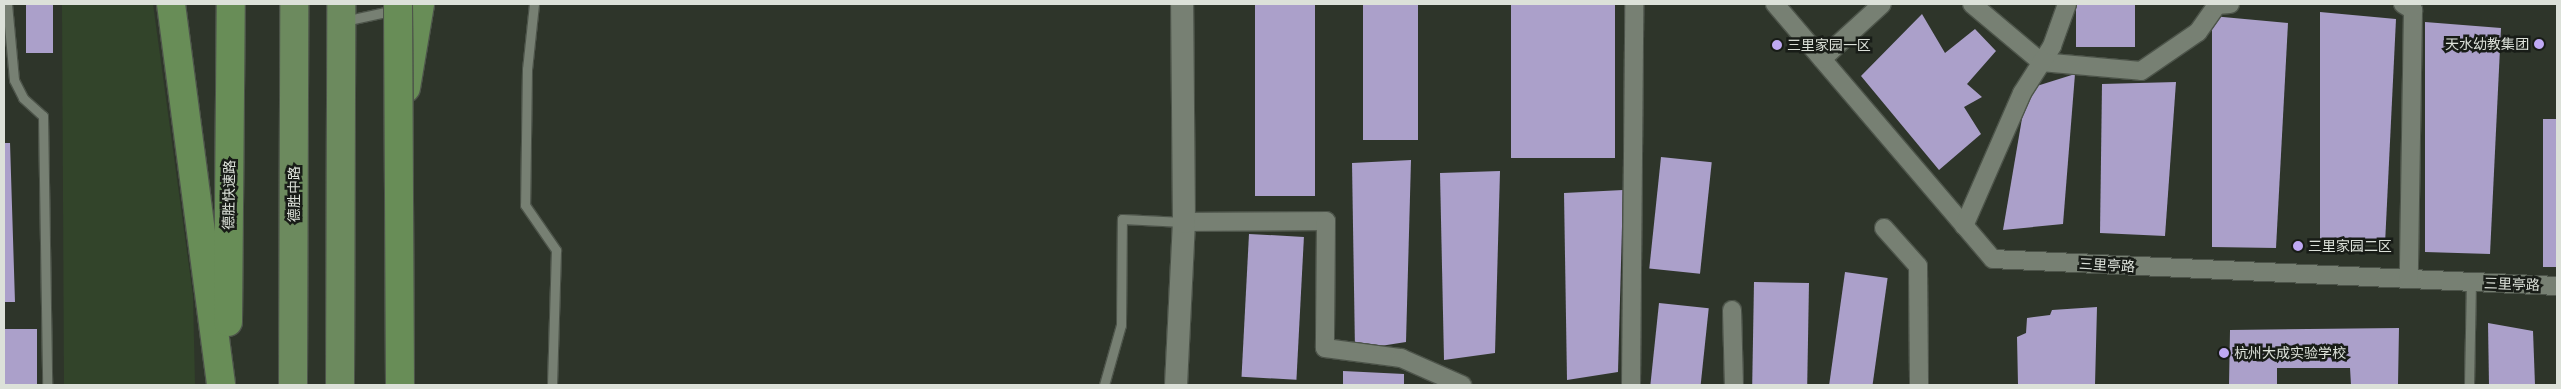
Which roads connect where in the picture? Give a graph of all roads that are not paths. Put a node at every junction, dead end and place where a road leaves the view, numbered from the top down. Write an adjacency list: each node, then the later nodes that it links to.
1 (7, 4): 29 (lane)
2 (171, 4): 30 (highway)
3 (220, 4): 18 (highway)
4 (231, 4): 18 (highway, 德胜快速路)
5 (294, 4): 32 (main road, 德胜中路)
6 (398, 4): 21 (highway, bridge)
7 (420, 4): 17 (lane); 21 (highway, bridge)
8 (534, 4): 35 (lane)
9 (1182, 4): 22 (street)
10 (1634, 4): 39 (street)
11 (1775, 4): 19 (street, 三里亭路)
12 (1882, 4): 19 (street)
13 (1972, 4): 20 (street)
14 (2067, 4): 20 (street)
15 (2230, 4): 20 (street)
16 (2403, 4): 25 (street)
17 (341, 13): 33 (main road)
18 (231, 54): 31 (highway, 德胜快速路)
19 (1822, 59): 23 (street, 三里亭路)
20 (2041, 62): 23 (street)
21 (399, 132): 34 (highway, bridge)
22 (1184, 222): 36 (lane); 37 (street); 38 (street)
23 (1964, 226): 25 (street, 三里亭路)
24 (1884, 228): 41 (street)
25 (2408, 279): 26 (street, 三里亭路)
26 (2471, 282): 27 (street, 三里亭路); 42 (lane)
27 (2557, 286)
28 (1732, 310): 40 (street)
29 (47, 385)
30 (221, 385)
31 (227, 385)
32 (293, 385)
33 (340, 385)
34 (400, 385)
35 (552, 385)
36 (1104, 385)
37 (1176, 385)
38 (1462, 385)
39 (1631, 385)
40 (1734, 385)
41 (1918, 385)
42 (2469, 385)

